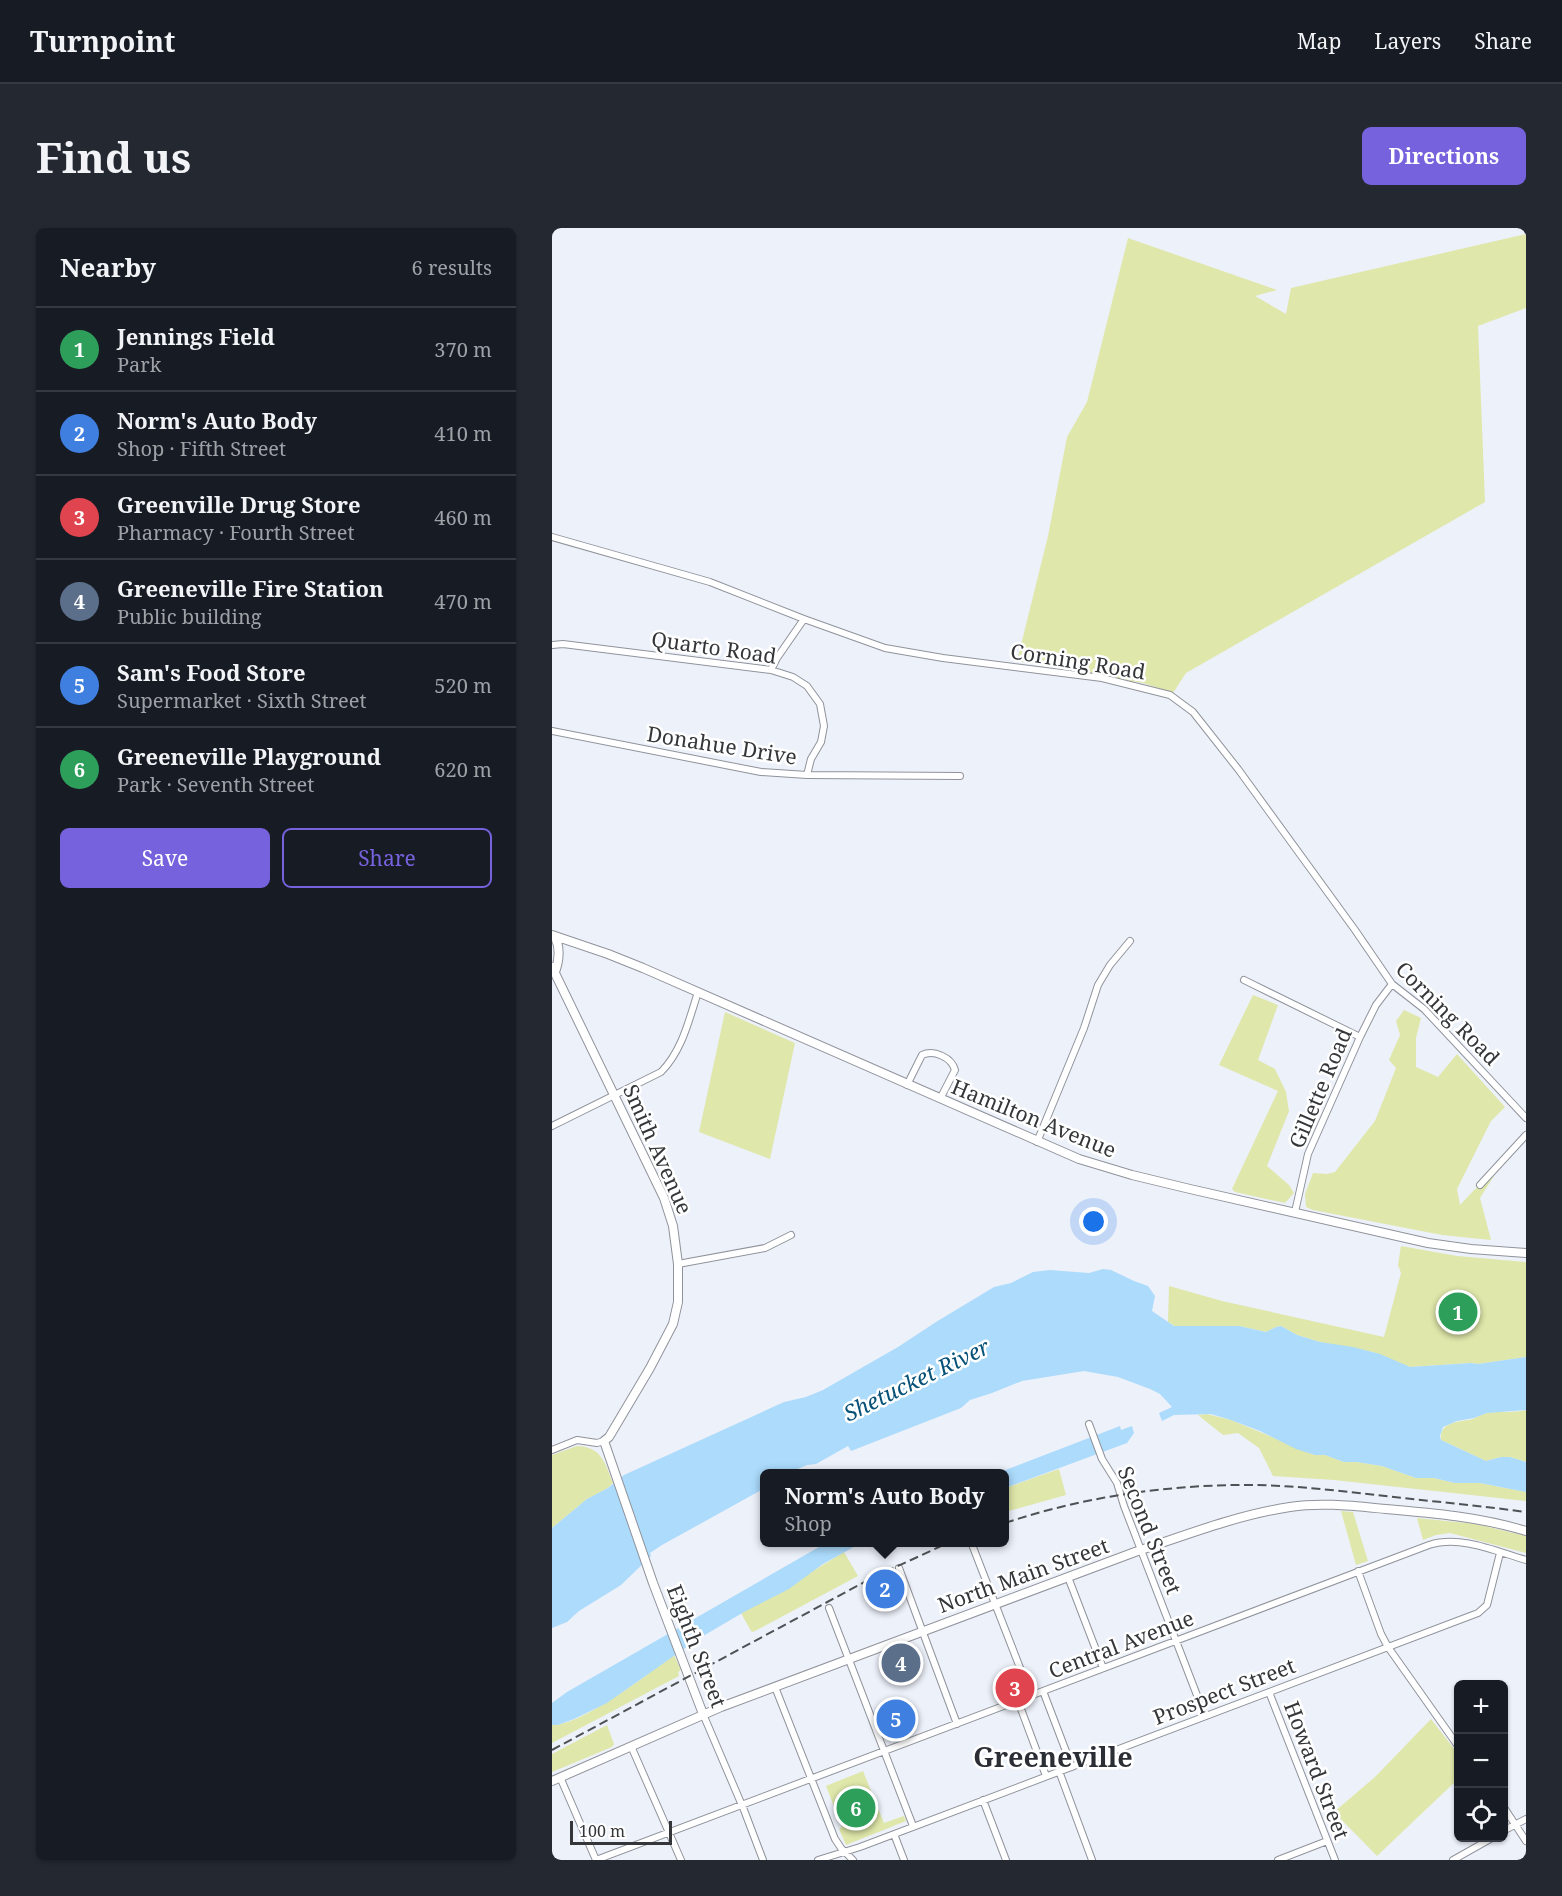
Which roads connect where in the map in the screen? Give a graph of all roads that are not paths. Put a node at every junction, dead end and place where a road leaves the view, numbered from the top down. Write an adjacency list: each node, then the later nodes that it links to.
1 (552, 537): 2 (street, Corning Road)
2 (804, 619): 4 (street); 12 (street, Corning Road)
3 (552, 645): 4 (street, Quarto Road)
4 (771, 670): 6 (street, Quarto Road)
5 (552, 731): 6 (street, Donahue Drive)
6 (807, 775): 7 (street, Donahue Drive)
7 (960, 776)
8 (553, 937): 10 (main road, Smith Avenue); 13 (main road, Hamilton Avenue)
9 (1130, 941): 21 (street)
10 (553, 971): 16 (main road, Smith Avenue)
11 (1244, 980): 14 (street)
12 (1392, 984): 14 (street, Gillette Road); 18 (street, Corning Road)
13 (698, 992): 15 (main road, Hamilton Avenue); 16 (street)
14 (1360, 1037): 23 (street, Gillette Road)
15 (907, 1085): 17 (main road, Hamilton Avenue); 17 (street)
16 (615, 1094): 19 (street); 26 (main road, Smith Avenue)
17 (940, 1099): 21 (main road, Hamilton Avenue)
18 (1526, 1118)
19 (552, 1125)
20 (1526, 1135): 22 (street)
21 (1037, 1142): 23 (main road, Hamilton Avenue)
22 (1480, 1185)
23 (1295, 1212): 25 (main road, Hamilton Avenue)
24 (791, 1235): 26 (street)
25 (1526, 1253)
26 (678, 1264): 28 (main road, Smith Avenue)
27 (1089, 1424): 32 (street, Second Street)
28 (604, 1441): 29 (street); 50 (main road, Eighth Street)
29 (552, 1450)
30 (1526, 1531): 32 (main road, North Main Street)
31 (973, 1547): 38 (street)
32 (1141, 1550): 37 (main road, North Main Street); 41 (street, Second Street)
33 (1500, 1552): 34 (street, Central Avenue); 36 (street, Central Avenue); 42 (street, Prospect Street)
34 (1526, 1560)
35 (899, 1568): 40 (street)
36 (1358, 1572): 41 (street, Central Avenue); 42 (street)
37 (1068, 1577): 38 (main road, North Main Street); 44 (street)
38 (995, 1604): 40 (main road, North Main Street); 48 (street)
39 (829, 1608): 43 (street)
40 (922, 1632): 43 (main road, North Main Street); 52 (street)
41 (1176, 1641): 44 (street, Central Avenue); 51 (street, Second Street)
42 (1388, 1647): 47 (street, Prospect Street); 53 (street)
43 (849, 1659): 45 (main road, North Main Street); 55 (street)
44 (1103, 1668): 46 (street, Central Avenue)
45 (775, 1687): 50 (main road, North Main Street); 60 (street)
46 (1043, 1691): 48 (street, Central Avenue); 56 (street)
47 (1269, 1692): 51 (street, Prospect Street); 70 (street, Howard Street)
48 (1031, 1696): 49 (street, Central Avenue)
49 (1018, 1701): 52 (street, Central Avenue); 58 (street)
50 (703, 1714): 54 (main road, North Main Street); 62 (street, Eighth Street)
51 (1205, 1716): 56 (street, Prospect Street)
52 (957, 1724): 55 (street, Central Avenue)
53 (1454, 1740)
54 (631, 1746): 59 (main road, North Main Street); 68 (street)
55 (884, 1751): 60 (street, Central Avenue); 66 (street)
56 (1072, 1767): 57 (street, Prospect Street)
57 (1059, 1771): 58 (street, Prospect Street); 81 (street)
58 (1046, 1776): 61 (street, Prospect Street)
59 (556, 1779): 74 (street)
60 (812, 1779): 62 (street, Central Avenue); 73 (street)
61 (983, 1800): 66 (street, Prospect Street); 80 (street)
62 (742, 1805): 68 (street, Central Avenue); 76 (street, Eighth Street)
63 (1508, 1813): 65 (street)
64 (1526, 1819): 65 (street)
65 (1516, 1824): 67 (street); 71 (street)
66 (914, 1826): 69 (street, Prospect Street)
67 (1508, 1828)
68 (669, 1833): 74 (street, Central Avenue); 75 (street)
69 (894, 1834): 73 (street, Prospect Street); 79 (street)
70 (1327, 1841): 82 (street); 83 (street, Howard Street)
71 (1526, 1841)
72 (1485, 1842): 84 (street)
73 (844, 1851): 77 (street, Prospect Street); 78 (street)
74 (596, 1860)
75 (681, 1860)
76 (763, 1860)
77 (818, 1860)
78 (853, 1860)
79 (904, 1860)
80 (1006, 1860)
81 (1092, 1860)
82 (1278, 1860)
83 (1335, 1860)
84 (1453, 1860)

